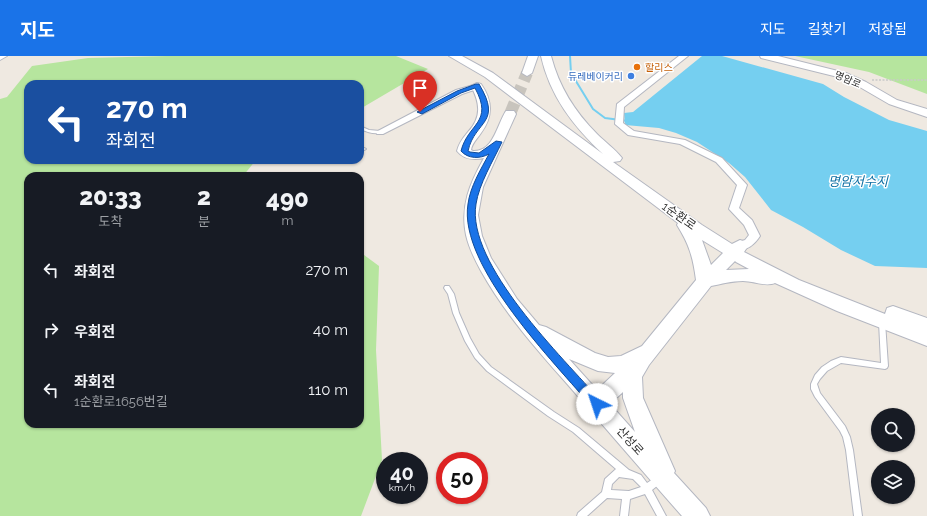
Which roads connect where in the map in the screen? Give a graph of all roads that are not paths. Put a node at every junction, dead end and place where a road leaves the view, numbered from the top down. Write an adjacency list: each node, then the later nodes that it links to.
1 (454, 56): 7 (main road, 1순환로)
2 (468, 56): 16 (main road, 1순환로)
3 (533, 56): 8 (main road)
4 (546, 56): 16 (main road)
5 (684, 56): 18 (street)
6 (766, 56): 11 (main road, 명암로)
7 (482, 71): 9 (main road); 10 (main road, 1순환로)
8 (527, 73)
9 (476, 86): 10 (main road); 14 (street); 15 (main road)
10 (504, 86): 17 (main road, 1순환로)
11 (927, 113)
12 (510, 114): 15 (main road, 산성로)
13 (364, 129): 14 (lane)
14 (380, 132)
15 (498, 142): 24 (main road, 산성로)
16 (627, 168): 18 (main road, 1순환로)
17 (677, 215): 18 (main road, 1순환로); 19 (main road)
18 (736, 249): 19 (main road); 20 (main road, 1순환로); 23 (main road, 1순환로)
19 (705, 281): 20 (main road); 26 (main road)
20 (793, 285): 22 (main road, 1순환로)
21 (447, 288): 28 (lane)
22 (882, 321): 25 (main road, 1순환로); 37 (lane)
23 (927, 324)
24 (527, 325): 26 (main road); 27 (main road, 산성로)
25 (927, 338)
26 (649, 352): 27 (main road); 29 (main road)
27 (597, 404): 29 (main road, 산성로)
28 (626, 474): 30 (lane); 31 (lane)
29 (667, 481): 30 (lane); 36 (main road, 산성로)
30 (646, 490): 32 (lane); 35 (lane)
31 (606, 494): 32 (lane); 33 (lane)
32 (626, 496): 34 (lane)
33 (581, 516)
34 (624, 516)
35 (662, 516)
36 (698, 516)
37 (858, 516)

